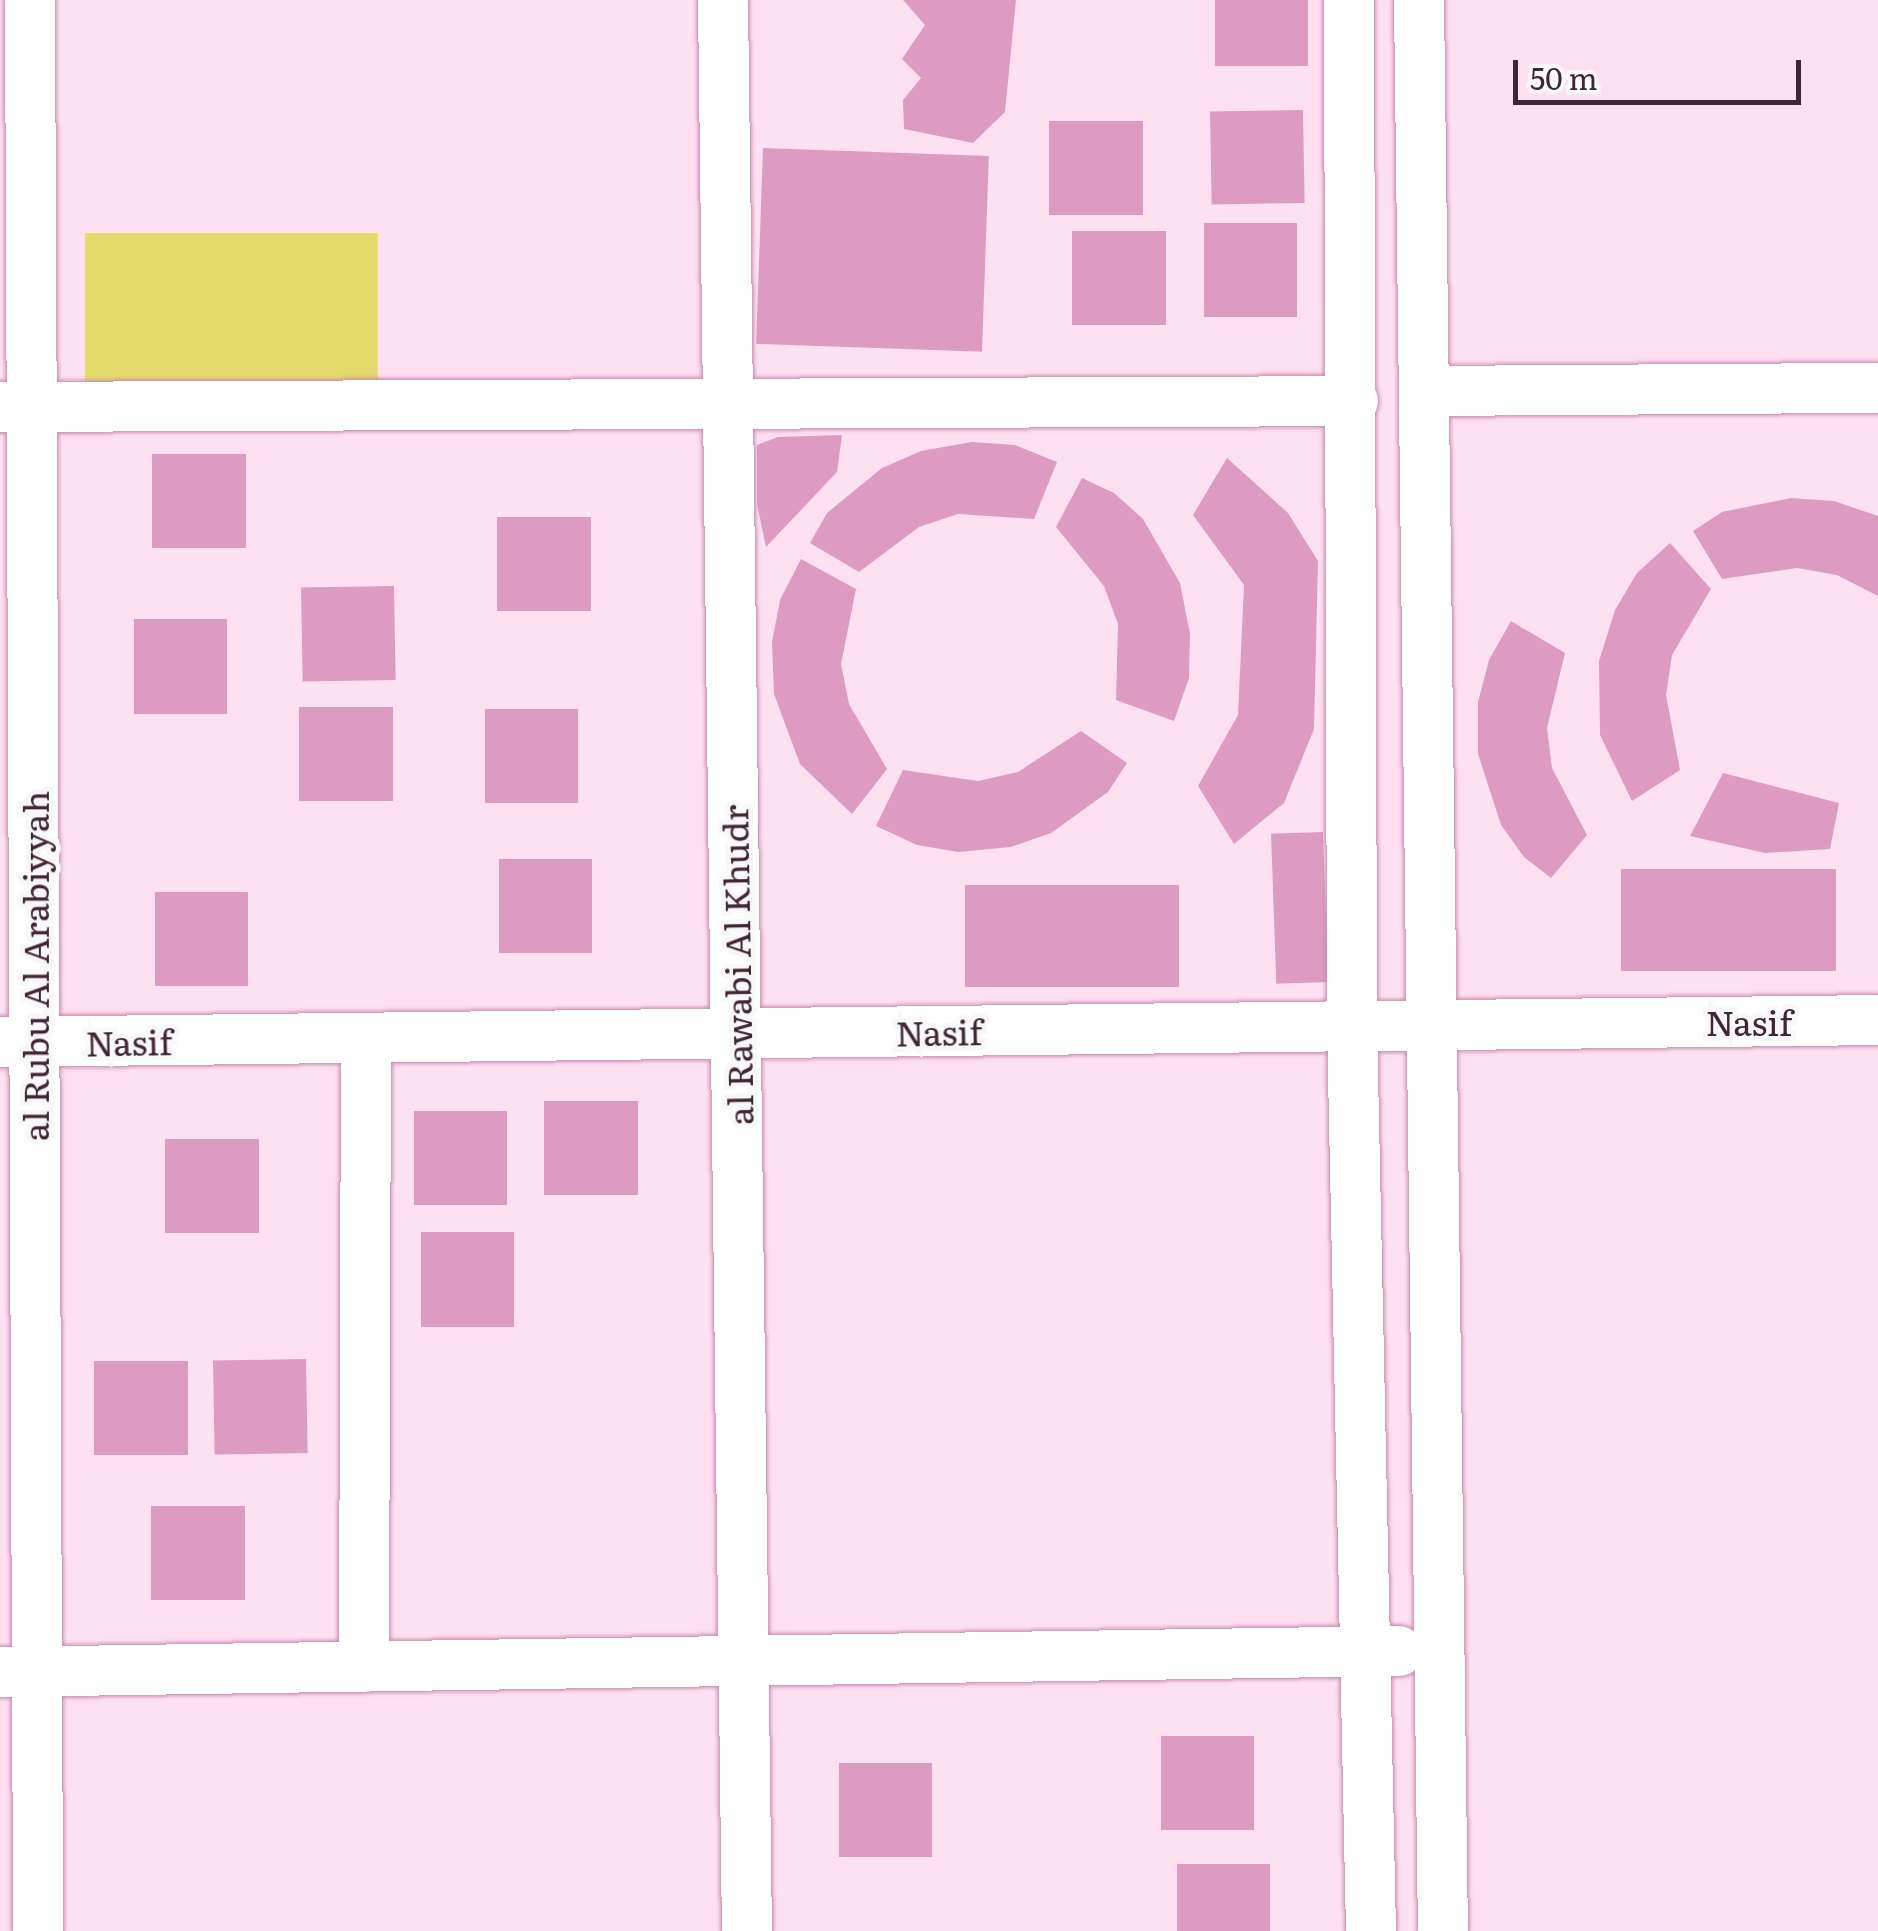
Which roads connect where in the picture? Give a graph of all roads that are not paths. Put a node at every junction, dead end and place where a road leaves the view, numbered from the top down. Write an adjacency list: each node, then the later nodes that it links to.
1 (30, 0): 9 (street, al Rubu Al Arabiyyah)
2 (723, 0): 8 (street, al Rawabi Al Khudr)
3 (1349, 0): 7 (street)
4 (1419, 0): 6 (street)
5 (1878, 388): 6 (street)
6 (1424, 391): 11 (street)
7 (1353, 401): 8 (street); 12 (street)
8 (728, 404): 9 (street); 13 (street, al Rawabi Al Khudr)
9 (16, 406): 15 (street, al Rubu Al Arabiyyah)
10 (1878, 1020): 11 (street, Nasif)
11 (1431, 1024): 12 (street, Nasif); 16 (street)
12 (1352, 1025): 13 (street, Nasif); 17 (street)
13 (736, 1034): 14 (street, Nasif); 18 (street, al Rawabi Al Khudr)
14 (366, 1038): 15 (street, Nasif); 19 (street)
15 (17, 1042): 20 (street, al Rubu Al Arabiyyah)
16 (1440, 1650): 17 (street); 24 (street)
17 (1366, 1652): 18 (street); 23 (street)
18 (744, 1661): 19 (street); 22 (street, al Rawabi Al Khudr)
19 (364, 1667): 20 (street)
20 (19, 1672): 21 (street, al Rubu Al Arabiyyah)
21 (38, 1931)
22 (747, 1931)
23 (1371, 1931)
24 (1443, 1931)

